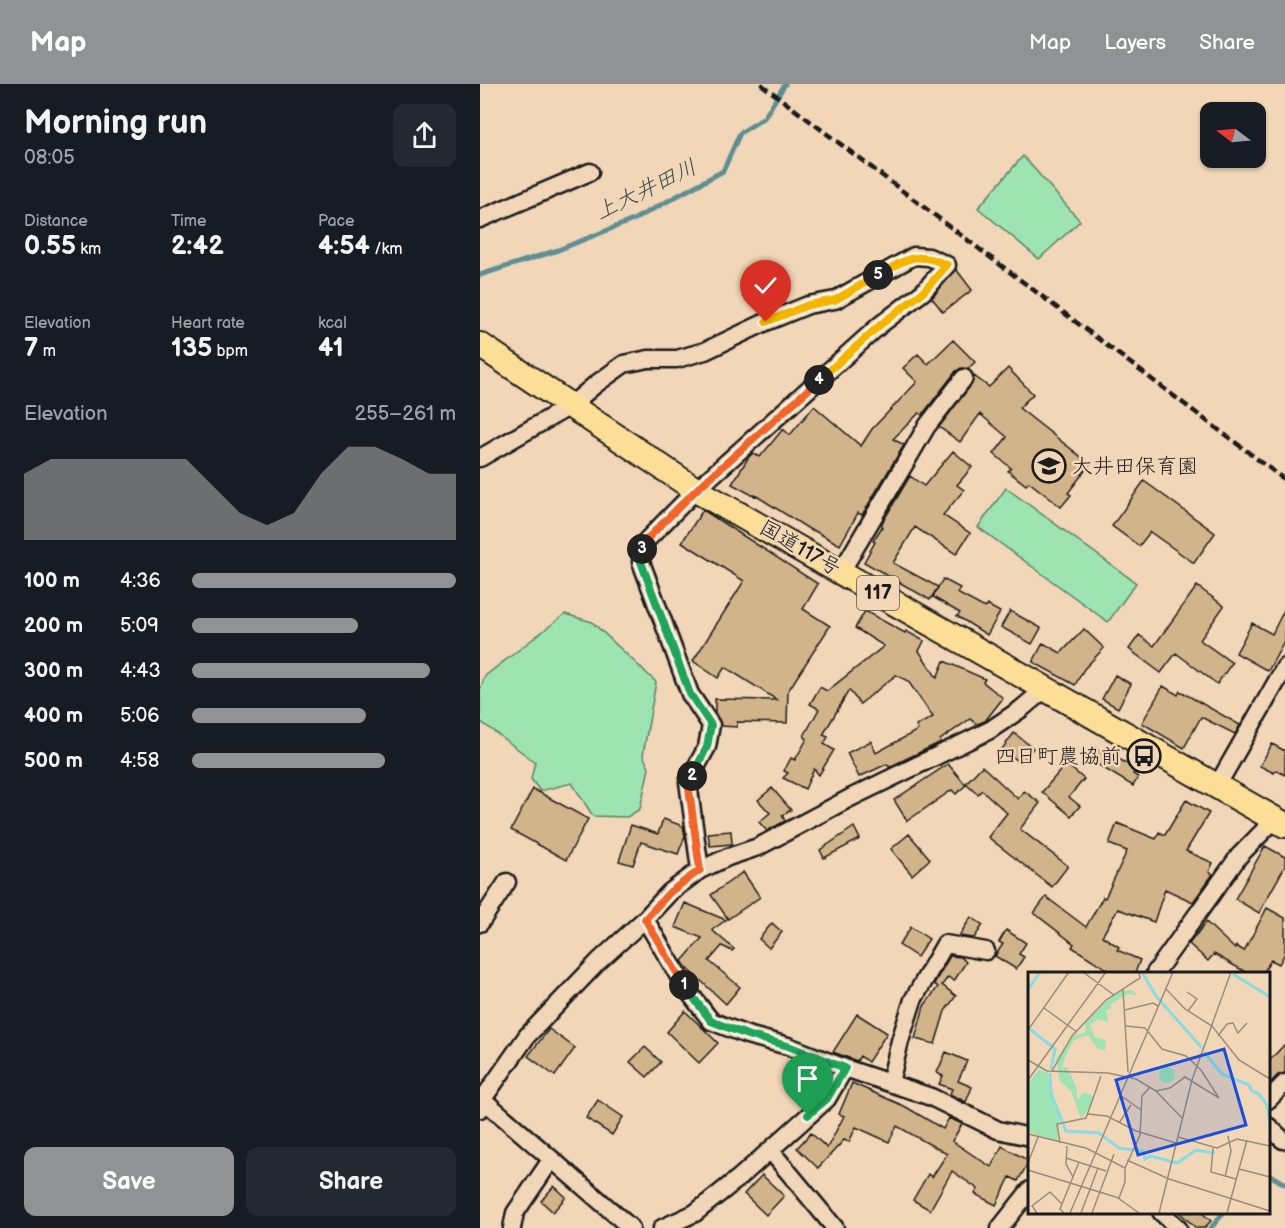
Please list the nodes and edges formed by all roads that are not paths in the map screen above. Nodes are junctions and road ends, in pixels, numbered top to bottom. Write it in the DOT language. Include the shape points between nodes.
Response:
graph roads {
  1 [pos="590,172"];
  2 [pos="480,219"];
  3 [pos="480,345"];
  4 [pos="964,378"];
  5 [pos="570,406"];
  6 [pos="480,458"];
  7 [pos="696,490"];
  8 [pos="841,572"];
  9 [pos="1285,667"];
  10 [pos="1046,688"];
  11 [pos="1216,786"];
  12 [pos="1280,822"];
  13 [pos="700,870"];
  14 [pos="507,882"];
  15 [pos="645,919"];
  16 [pos="480,924"];
  17 [pos="986,951"];
  18 [pos="1156,972"];
  19 [pos="845,1068"];
  20 [pos="890,1083"];
  21 [pos="1285,1083"];
  22 [pos="1270,1099"];
  23 [pos="481,1101"];
  24 [pos="1270,1127"];
  25 [pos="1028,1137"];
  26 [pos="1283,1140"];
  27 [pos="770,1150"];
  28 [pos="551,1160"];
  29 [pos="1028,1193"];
  30 [pos="1162,1213"];
  31 [pos="512,1228"];
  32 [pos="632,1228"];
  33 [pos="662,1228"];
  34 [pos="835,1228"];
  35 [pos="1000,1228"];
  36 [pos="1178,1228"];
  1 -- 2 [label="street"];
  3 -- 5 [label="highway, 国道117号 / 117"];
  4 -- 8 [label="street" via="927,426"];
  5 -- 6 [label="street"];
  5 -- 7 [label="highway, 国道117号 / 117"];
  5 -- 7 [label="street" via="624,364 705,351 808,305 835,300 914,256 947,265 923,292 880,325"];
  7 -- 8 [label="highway, 国道117号 / 117"];
  7 -- 13 [label="street" via="643,543 641,562 690,694 711,725 707,747 688,782"];
  8 -- 10 [label="highway, 国道117号 / 117"];
  9 -- 11 [label="street"];
  10 -- 11 [label="highway, 国道117号 / 117"];
  10 -- 13 [label="street" via="990,730 758,847"];
  11 -- 12 [label="highway, 国道117号 / 117"];
  12 -- 18 [label="street" via="1239,856"];
  13 -- 15 [label="street" via="670,892"];
  14 -- 16 [label="street"];
  15 -- 19 [label="street" via="685,987 711,1021"];
  15 -- 23 [label="street" via="527,1036"];
  17 -- 20 [label="street" via="945,944 913,1000"];
  19 -- 20 [label="street"];
  19 -- 27 [label="street" via="827,1099"];
  20 -- 25 [label="street" via="932,1097 998,1130"];
  21 -- 22 [label="street"];
  23 -- 28 [label="street"];
  24 -- 26 [label="street"];
  27 -- 33 [label="street" via="694,1213"];
  27 -- 34 [label="street"];
  28 -- 31 [label="street" via="515,1213"];
  28 -- 32 [label="street"];
  29 -- 35 [label="street"];
  30 -- 36 [label="street"];
}
